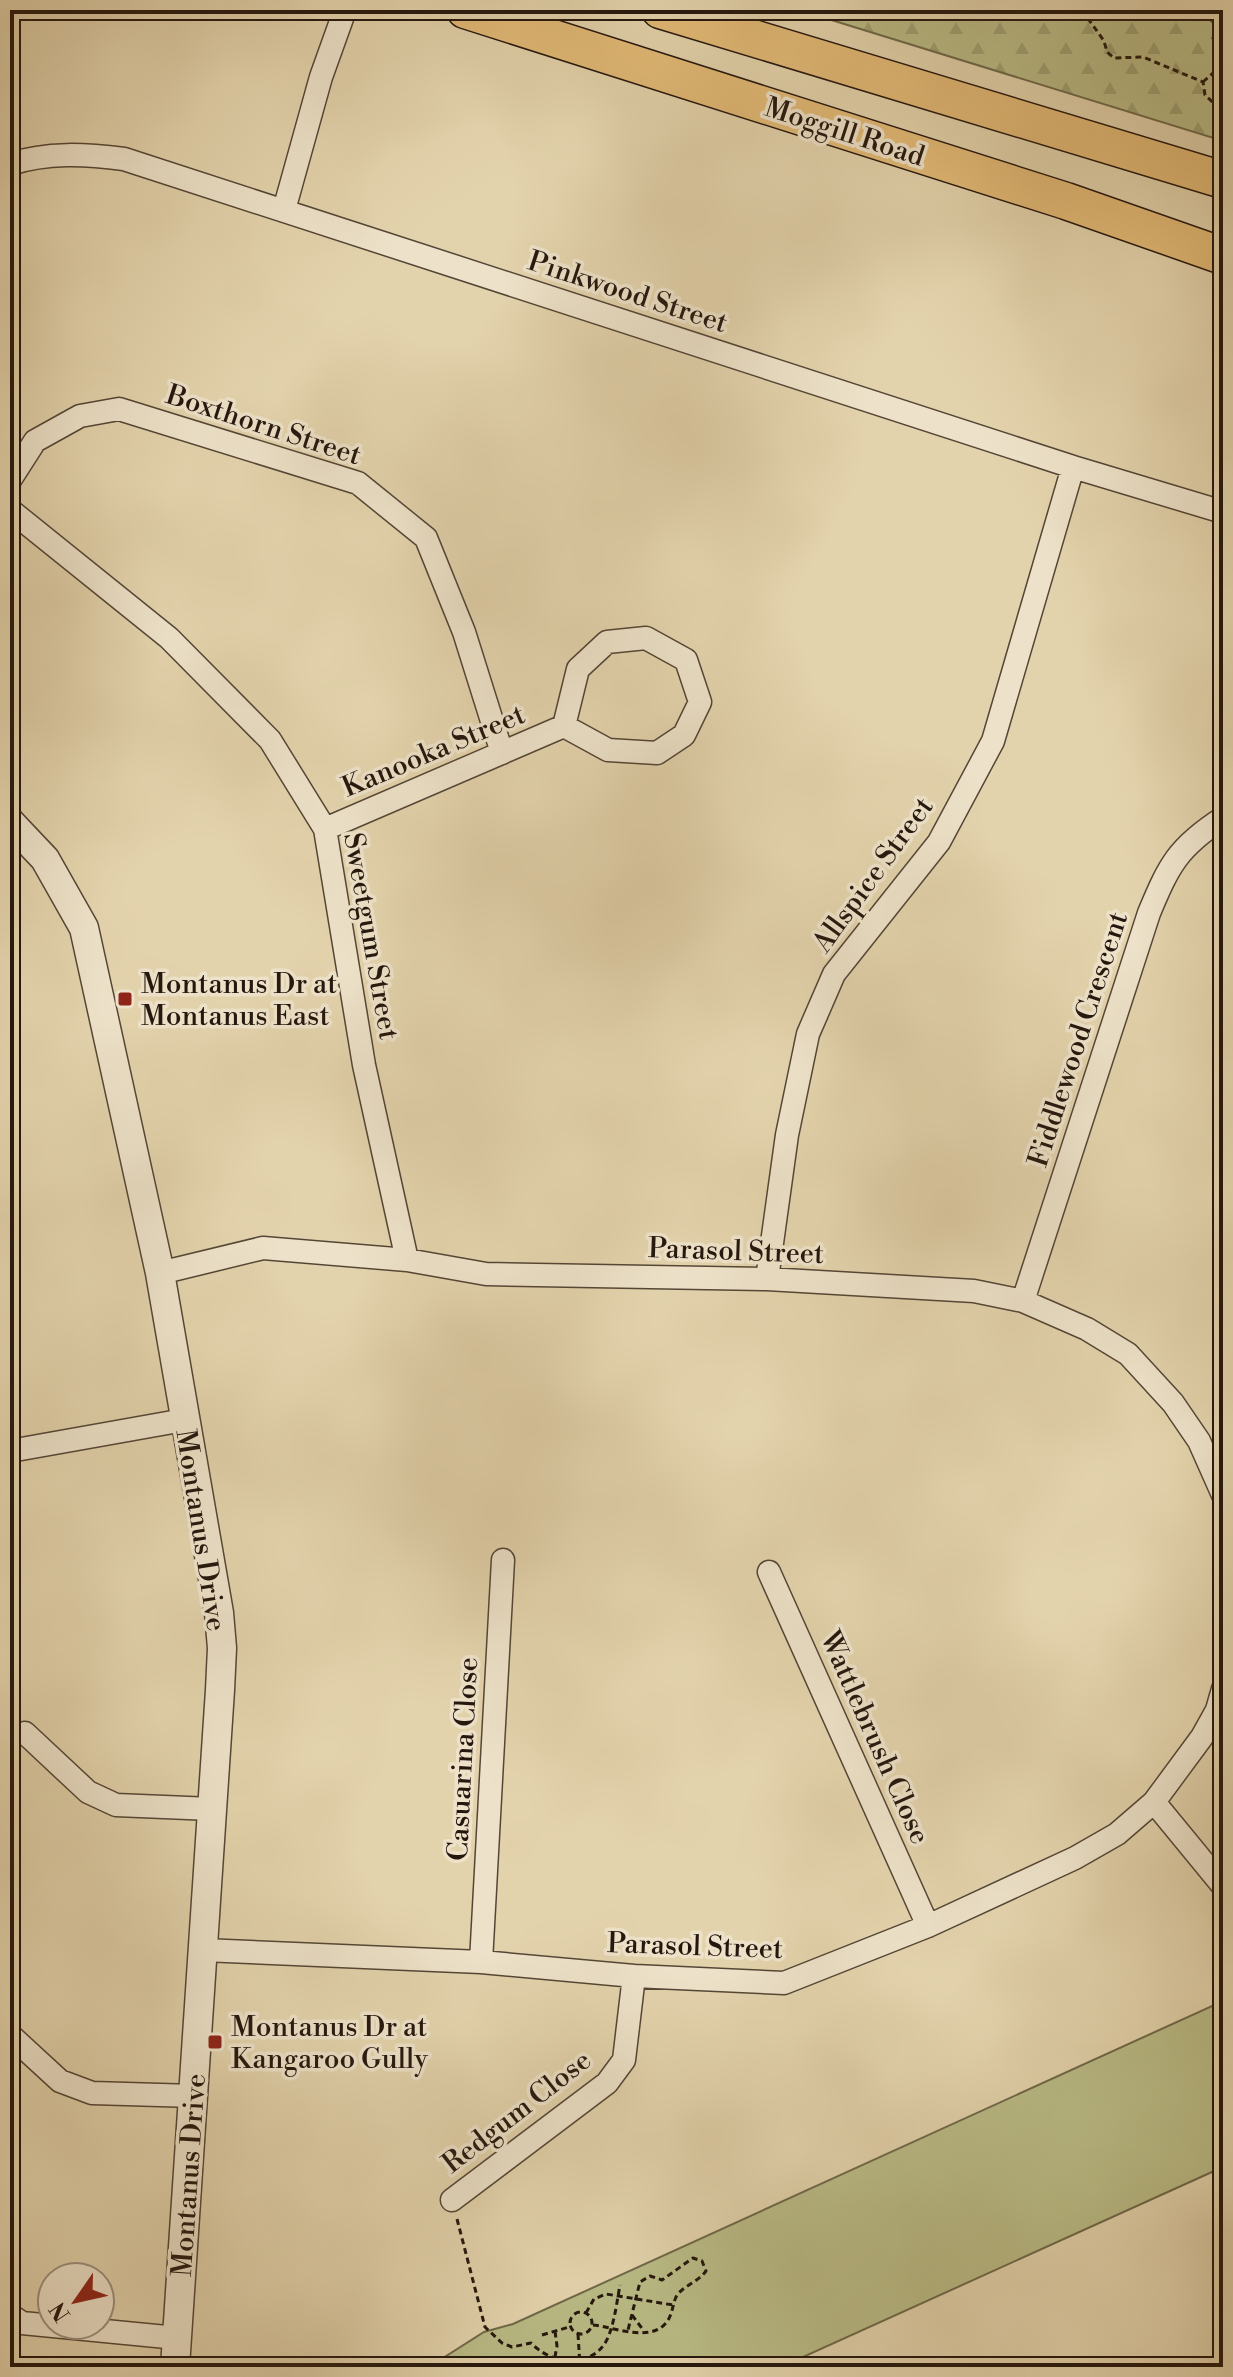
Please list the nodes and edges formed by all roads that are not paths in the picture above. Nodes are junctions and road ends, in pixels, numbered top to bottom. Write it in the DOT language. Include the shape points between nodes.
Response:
graph roads {
  1 [pos="345,10"];
  2 [pos="465,10"];
  3 [pos="668,11"];
  4 [pos="10,164"];
  5 [pos="1223,180"];
  6 [pos="284,210"];
  7 [pos="1223,256"];
  8 [pos="1073,467"];
  9 [pos="10,480"];
  10 [pos="10,510"];
  11 [pos="1223,512"];
  12 [pos="564,726"];
  13 [pos="502,753"];
  14 [pos="1223,818"];
  15 [pos="10,822"];
  16 [pos="325,829"];
  17 [pos="407,1260"];
  18 [pos="160,1273"];
  19 [pos="767,1279"];
  20 [pos="1023,1301"];
  21 [pos="184,1420"];
  22 [pos="10,1451"];
  23 [pos="1222,1487"];
  24 [pos="503,1560"];
  25 [pos="769,1572"];
  26 [pos="1223,1689"];
  27 [pos="25,1733"];
  28 [pos="1154,1802"];
  29 [pos="212,1809"];
  30 [pos="1223,1886"];
  31 [pos="928,1926"];
  32 [pos="203,1950"];
  33 [pos="481,1962"];
  34 [pos="634,1976"];
  35 [pos="10,2035"];
  36 [pos="194,2096"];
  37 [pos="452,2200"];
  38 [pos="10,2315"];
  39 [pos="177,2338"];
  40 [pos="175,2367"];
  1 -- 6 [label="street"];
  2 -- 7 [label="main road, Moggill Road"];
  3 -- 5 [label="main road"];
  4 -- 6 [label="street, Pinkwood Street" via="51,155 124,159"];
  6 -- 8 [label="street, Pinkwood Street"];
  8 -- 11 [label="street, Pinkwood Street"];
  8 -- 19 [label="street, Allspice Street" via="993,741 939,842 834,974 808,1034 787,1135"];
  9 -- 13 [label="street, Boxthorn Street" via="35,441 80,416 119,409 358,483 426,538 464,632"];
  10 -- 16 [label="street, Sweetgum Street" via="169,638 270,740"];
  12 -- 12 [label="street, Kanooka Street" via="578,669 607,642 646,638 686,660 700,702 684,735 657,753 608,750"];
  12 -- 13 [label="street, Kanooka Street"];
  13 -- 16 [label="street, Kanooka Street"];
  14 -- 20 [label="street, Fiddlewood Crescent" via="1195,836 1167,869"];
  15 -- 18 [label="street, Montanus Drive" via="45,859 84,928"];
  16 -- 17 [label="street, Sweetgum Street" via="364,1065"];
  17 -- 18 [label="street, Parasol Street" via="263,1248"];
  17 -- 19 [label="street, Parasol Street" via="486,1274"];
  18 -- 21 [label="street, Montanus Drive"];
  19 -- 20 [label="street, Parasol Street" via="974,1291"];
  20 -- 23 [label="street, Parasol Street" via="1128,1354 1173,1403"];
  21 -- 22 [label="street"];
  21 -- 29 [label="street, Montanus Drive" via="222,1648"];
  24 -- 33 [label="street, Casuarina Close"];
  25 -- 31 [label="street, Wattlebrush Close"];
  26 -- 28 [label="street, Parasol Street" via="1202,1737"];
  27 -- 29 [label="street" via="88,1792 116,1805"];
  28 -- 30 [label="street"];
  28 -- 31 [label="street, Parasol Street" via="1117,1834 1075,1858"];
  29 -- 32 [label="street, Montanus Drive"];
  31 -- 34 [label="street, Parasol Street" via="784,1983"];
  32 -- 33 [label="street, Parasol Street"];
  32 -- 36 [label="street, Montanus Drive"];
  33 -- 34 [label="street, Parasol Street"];
  34 -- 37 [label="street, Redgum Close" via="624,2060 607,2083"];
  35 -- 36 [label="street" via="60,2081 92,2093"];
  36 -- 39 [label="street, Montanus Drive"];
  38 -- 39 [label="street" via="22,2323"];
  39 -- 40 [label="street, Montanus Drive"];
}
